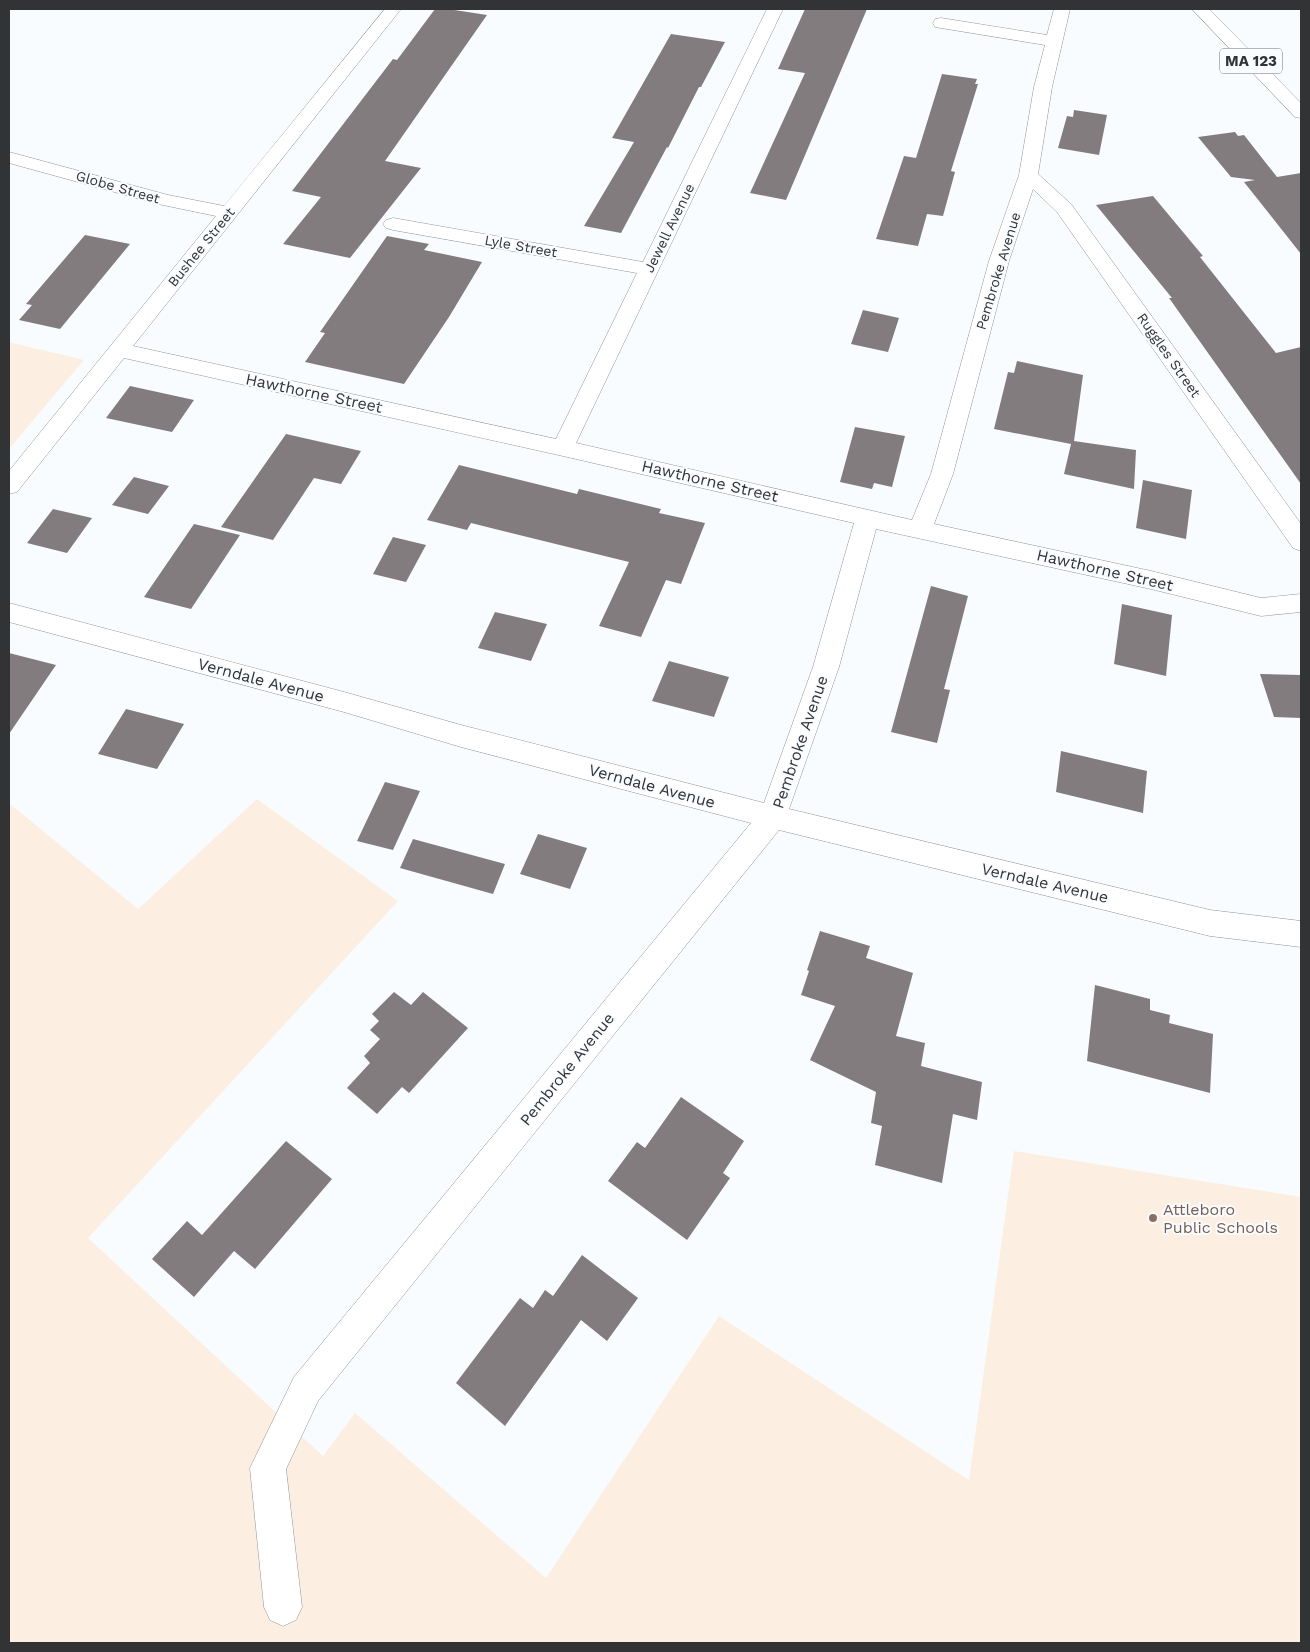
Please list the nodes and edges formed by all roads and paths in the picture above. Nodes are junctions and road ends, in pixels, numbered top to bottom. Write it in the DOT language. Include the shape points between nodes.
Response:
graph roads {
  1 [pos="393,9"];
  2 [pos="775,9"];
  3 [pos="1062,9"];
  4 [pos="1200,9"];
  5 [pos="941,16"];
  6 [pos="1054,41"];
  7 [pos="1301,113"];
  8 [pos="9,157"];
  9 [pos="1028,175"];
  10 [pos="228,214"];
  11 [pos="392,224"];
  12 [pos="650,269"];
  13 [pos="118,350"];
  14 [pos="563,448"];
  15 [pos="9,486"];
  16 [pos="868,517"];
  17 [pos="920,530"];
  18 [pos="1301,542"];
  19 [pos="1301,603"];
  20 [pos="9,612"];
  21 [pos="773,817"];
  22 [pos="1301,934"];
  23 [pos="283,1607"];
  1 -- 10 [label="main road, Bushee Street"];
  2 -- 12 [label="main road, Jewell Avenue"];
  3 -- 6 [label="main road, Pembroke Avenue"];
  4 -- 7 [label="main road, MA 123"];
  5 -- 6 [label="main road" via="981,29"];
  6 -- 9 [label="main road, Pembroke Avenue"];
  8 -- 10 [label="main road, Globe Street"];
  9 -- 17 [label="main road, Pembroke Avenue" via="999,261 942,474"];
  9 -- 18 [label="main road, Ruggles Street" via="1064,208"];
  10 -- 13 [label="main road, Bushee Street"];
  11 -- 12 [label="main road, Lyle Street"];
  12 -- 14 [label="main road, Jewell Avenue"];
  13 -- 14 [label="main road, Hawthorne Street"];
  13 -- 15 [label="main road, Bushee Street"];
  14 -- 16 [label="main road, Hawthorne Street"];
  16 -- 17 [label="main road, Hawthorne Street"];
  16 -- 21 [label="main road, Pembroke Avenue" via="826,667"];
  17 -- 19 [label="main road, Hawthorne Street" via="1151,580 1261,608"];
  20 -- 21 [label="main road, Verndale Avenue" via="461,736"];
  21 -- 22 [label="main road, Verndale Avenue" via="1210,923"];
  21 -- 23 [label="main road, Pembroke Avenue" via="306,1389 268,1468"];
}
